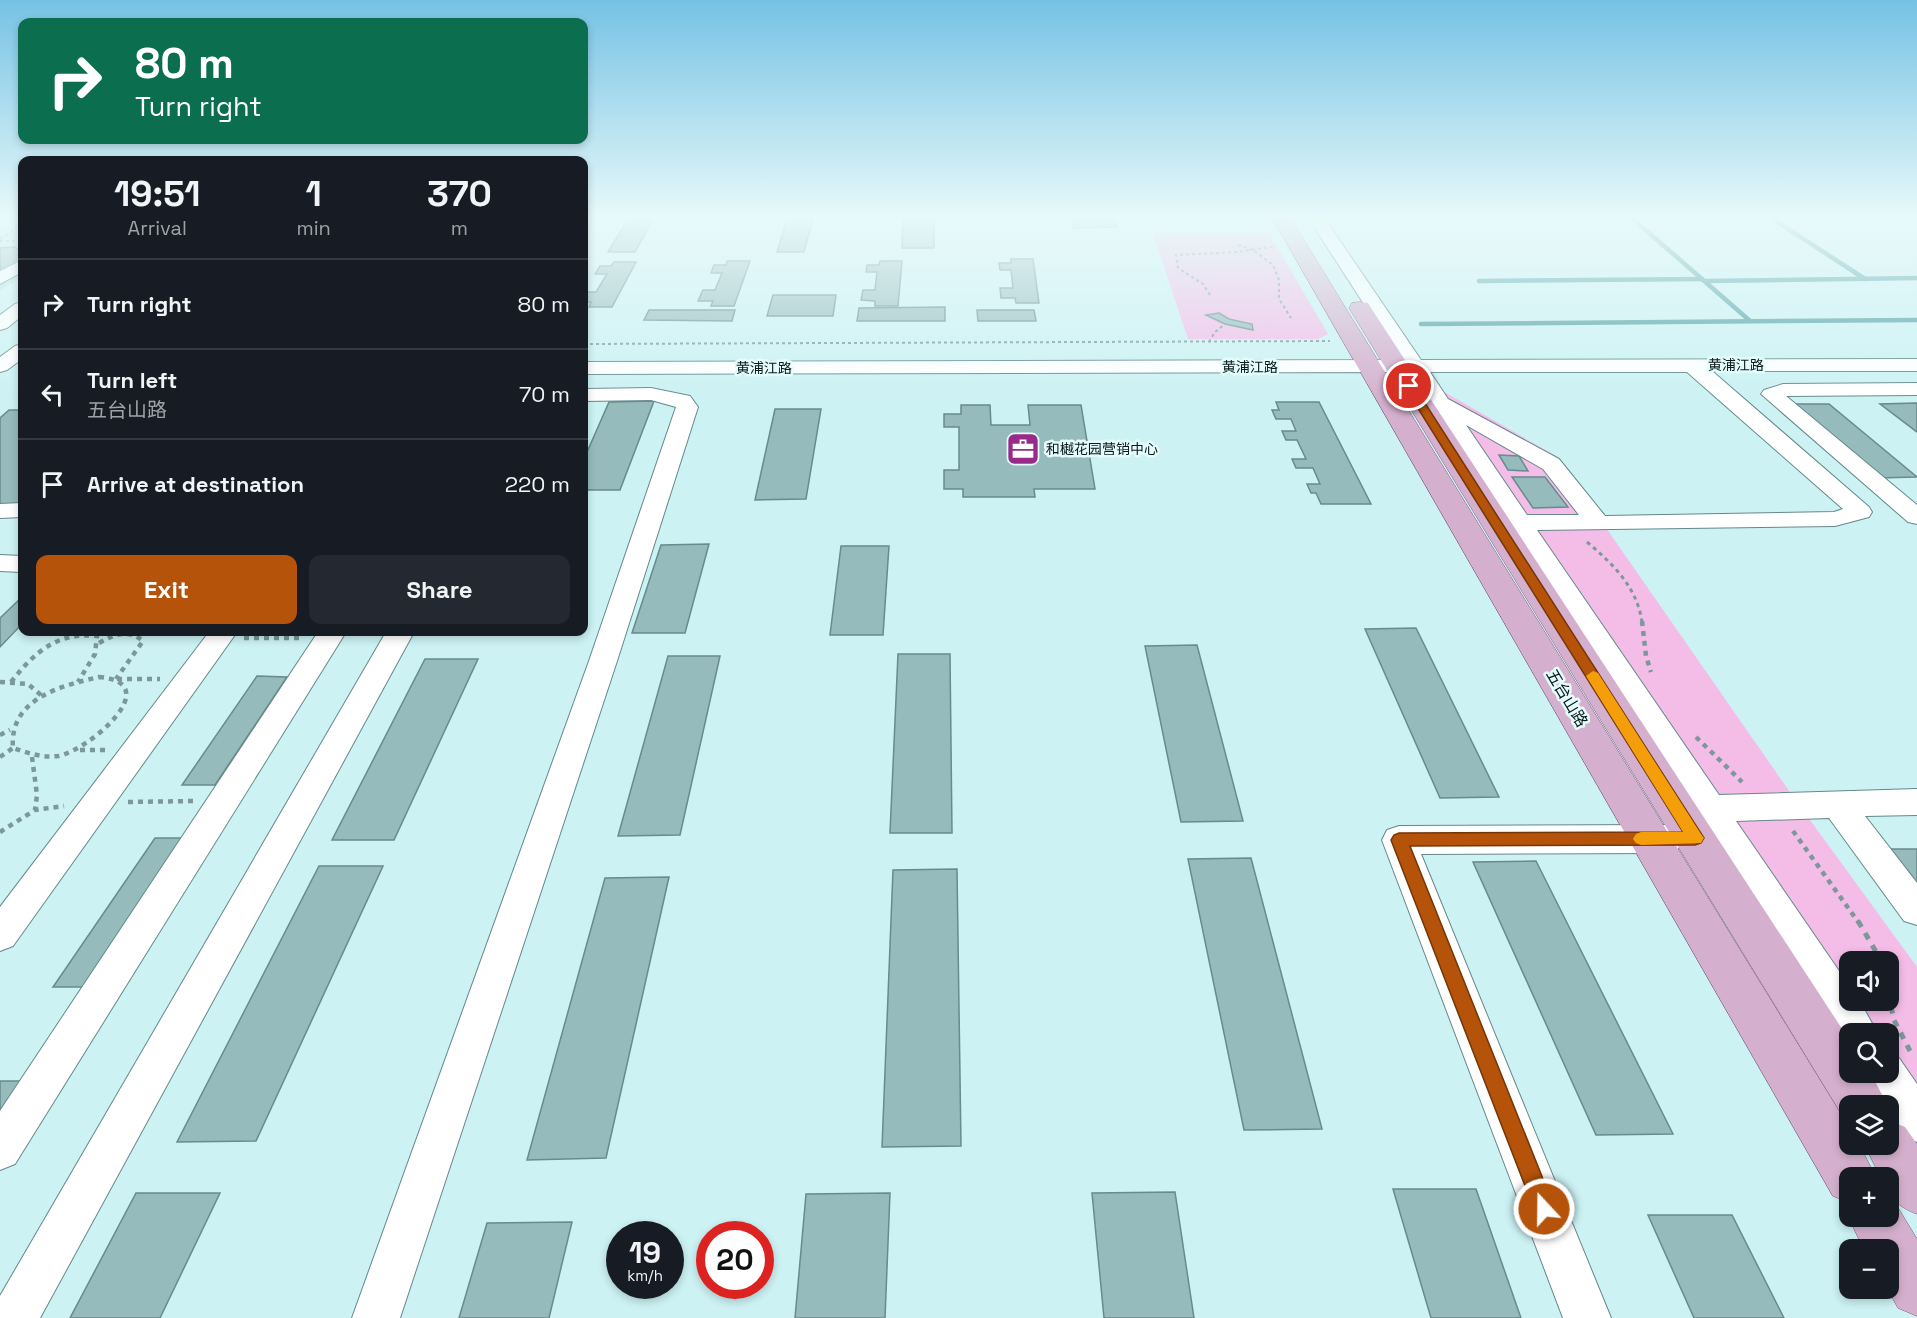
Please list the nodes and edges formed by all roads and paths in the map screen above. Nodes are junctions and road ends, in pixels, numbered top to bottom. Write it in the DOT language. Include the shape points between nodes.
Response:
graph roads {
  1 [pos="1197,281"];
  2 [pos="1279,281"];
  3 [pos="1329,281"];
  4 [pos="1340,281"];
  5 [pos="1349,281"];
  6 [pos="1210,295"];
  7 [pos="18,311"];
  8 [pos="1291,318"];
  9 [pos="0,324"];
  10 [pos="1225,324"];
  11 [pos="1333,335"];
  12 [pos="1209,342"];
  13 [pos="588,344"];
  14 [pos="1917,354"];
  15 [pos="588,355"];
  16 [pos="1390,360"];
  17 [pos="1692,365"];
  18 [pos="1917,365"];
  19 [pos="588,369"];
  20 [pos="1917,390"];
  21 [pos="588,395"];
  22 [pos="1440,403"];
  23 [pos="1917,491"];
  24 [pos="1892,495"];
  25 [pos="18,510"];
  26 [pos="0,511"];
  27 [pos="1917,517"];
  28 [pos="1562,522"];
  29 [pos="1508,523"];
  30 [pos="1598,523"];
  31 [pos="0,563"];
  32 [pos="18,564"];
  33 [pos="74,636"];
  34 [pos="97,636"];
  35 [pos="114,636"];
  36 [pos="137,636"];
  37 [pos="219,636"];
  38 [pos="328,636"];
  39 [pos="398,636"];
  40 [pos="60,638"];
  41 [pos="99,643"];
  42 [pos="1653,677"];
  43 [pos="116,679"];
  44 [pos="188,679"];
  45 [pos="0,682"];
  46 [pos="10,682"];
  47 [pos="78,682"];
  48 [pos="40,695"];
  49 [pos="10,730"];
  50 [pos="1690,732"];
  51 [pos="0,735"];
  52 [pos="13,748"];
  53 [pos="0,757"];
  54 [pos="32,757"];
  55 [pos="224,800"];
  56 [pos="97,802"];
  57 [pos="1917,802"];
  58 [pos="1838,805"];
  59 [pos="1770,807"];
  60 [pos="35,810"];
  61 [pos="1694,819"];
  62 [pos="0,832"];
  63 [pos="1650,839"];
  64 [pos="1917,910"];
  65 [pos="0,935"];
  66 [pos="1876,951"];
  67 [pos="1851,1023"];
  68 [pos="1899,1066"];
  69 [pos="1857,1095"];
  70 [pos="1917,1120"];
  71 [pos="0,1149"];
  72 [pos="1895,1155"];
  73 [pos="1844,1167"];
  74 [pos="1917,1189"];
  75 [pos="1881,1227"];
  76 [pos="1917,1288"];
  77 [pos="14,1318"];
  78 [pos="376,1318"];
  79 [pos="1587,1318"];
  1 -- 6 [label="path"];
  2 -- 8 [label="path" via="1279,299"];
  3 -- 16 [label="main road, 五台山路"];
  4 -- 16 [label="main road, 五台山路"];
  5 -- 16 [label="street"];
  7 -- 9 [label="street"];
  10 -- 12 [label="path"];
  11 -- 12 [label="path" via="1327,342"];
  12 -- 13 [label="path"];
  14 -- 16 [label="street, 黄浦江路"];
  15 -- 16 [label="street, 黄浦江路"];
  16 -- 17 [label="street, 黄浦江路"];
  16 -- 19 [label="street, 黄浦江路"];
  16 -- 22 [label="street"];
  16 -- 29 [label="main road, 五台山路"];
  16 -- 63 [label="main road, 五台山路"];
  17 -- 18 [label="street, 黄浦江路"];
  17 -- 30 [label="street" via="1860,512 1835,519"];
  20 -- 24 [label="street" via="1783,390 1771,394"];
  21 -- 78 [label="street" via="651,394 683,400 687,407"];
  22 -- 29 [label="street"];
  22 -- 30 [label="street" via="1551,464"];
  23 -- 24 [label="street"];
  24 -- 27 [label="street"];
  25 -- 26 [label="street"];
  28 -- 29 [label="street"];
  28 -- 30 [label="street"];
  28 -- 42 [label="path" via="1627,581 1640,609 1644,648"];
  29 -- 61 [label="main road, 五台山路"];
  31 -- 32 [label="street"];
  33 -- 40 [label="path"];
  34 -- 41 [label="path"];
  35 -- 41 [label="path"];
  36 -- 43 [label="path" via="143,641"];
  37 -- 44 [label="street"];
  38 -- 55 [label="street"];
  39 -- 77 [label="street"];
  40 -- 46 [label="path" via="36,652"];
  41 -- 47 [label="path"];
  43 -- 44 [label="path"];
  43 -- 47 [label="path" via="99,677"];
  43 -- 54 [label="path" via="128,693 124,705 101,733 76,750"];
  44 -- 56 [label="street"];
  45 -- 46 [label="path"];
  46 -- 48 [label="path" via="28,684"];
  47 -- 48 [label="path"];
  48 -- 49 [label="path" via="18,714"];
  49 -- 51 [label="path"];
  49 -- 52 [label="path"];
  50 -- 59 [label="path"];
  52 -- 53 [label="path"];
  52 -- 54 [label="path"];
  54 -- 60 [label="path" via="38,795"];
  55 -- 56 [label="path"];
  55 -- 71 [label="street"];
  56 -- 60 [label="path"];
  56 -- 65 [label="street"];
  57 -- 58 [label="street"];
  58 -- 59 [label="street"];
  58 -- 64 [label="street"];
  59 -- 61 [label="street"];
  59 -- 66 [label="path" via="1826,875"];
  60 -- 62 [label="path"];
  61 -- 63 [label="street"];
  61 -- 67 [label="street"];
  61 -- 69 [label="main road, 五台山路"];
  63 -- 73 [label="main road, 五台山路"];
  63 -- 79 [label="street" via="1399,840"];
  68 -- 70 [label="street"];
  72 -- 74 [label="main road"];
  75 -- 76 [label="main road"];
}
